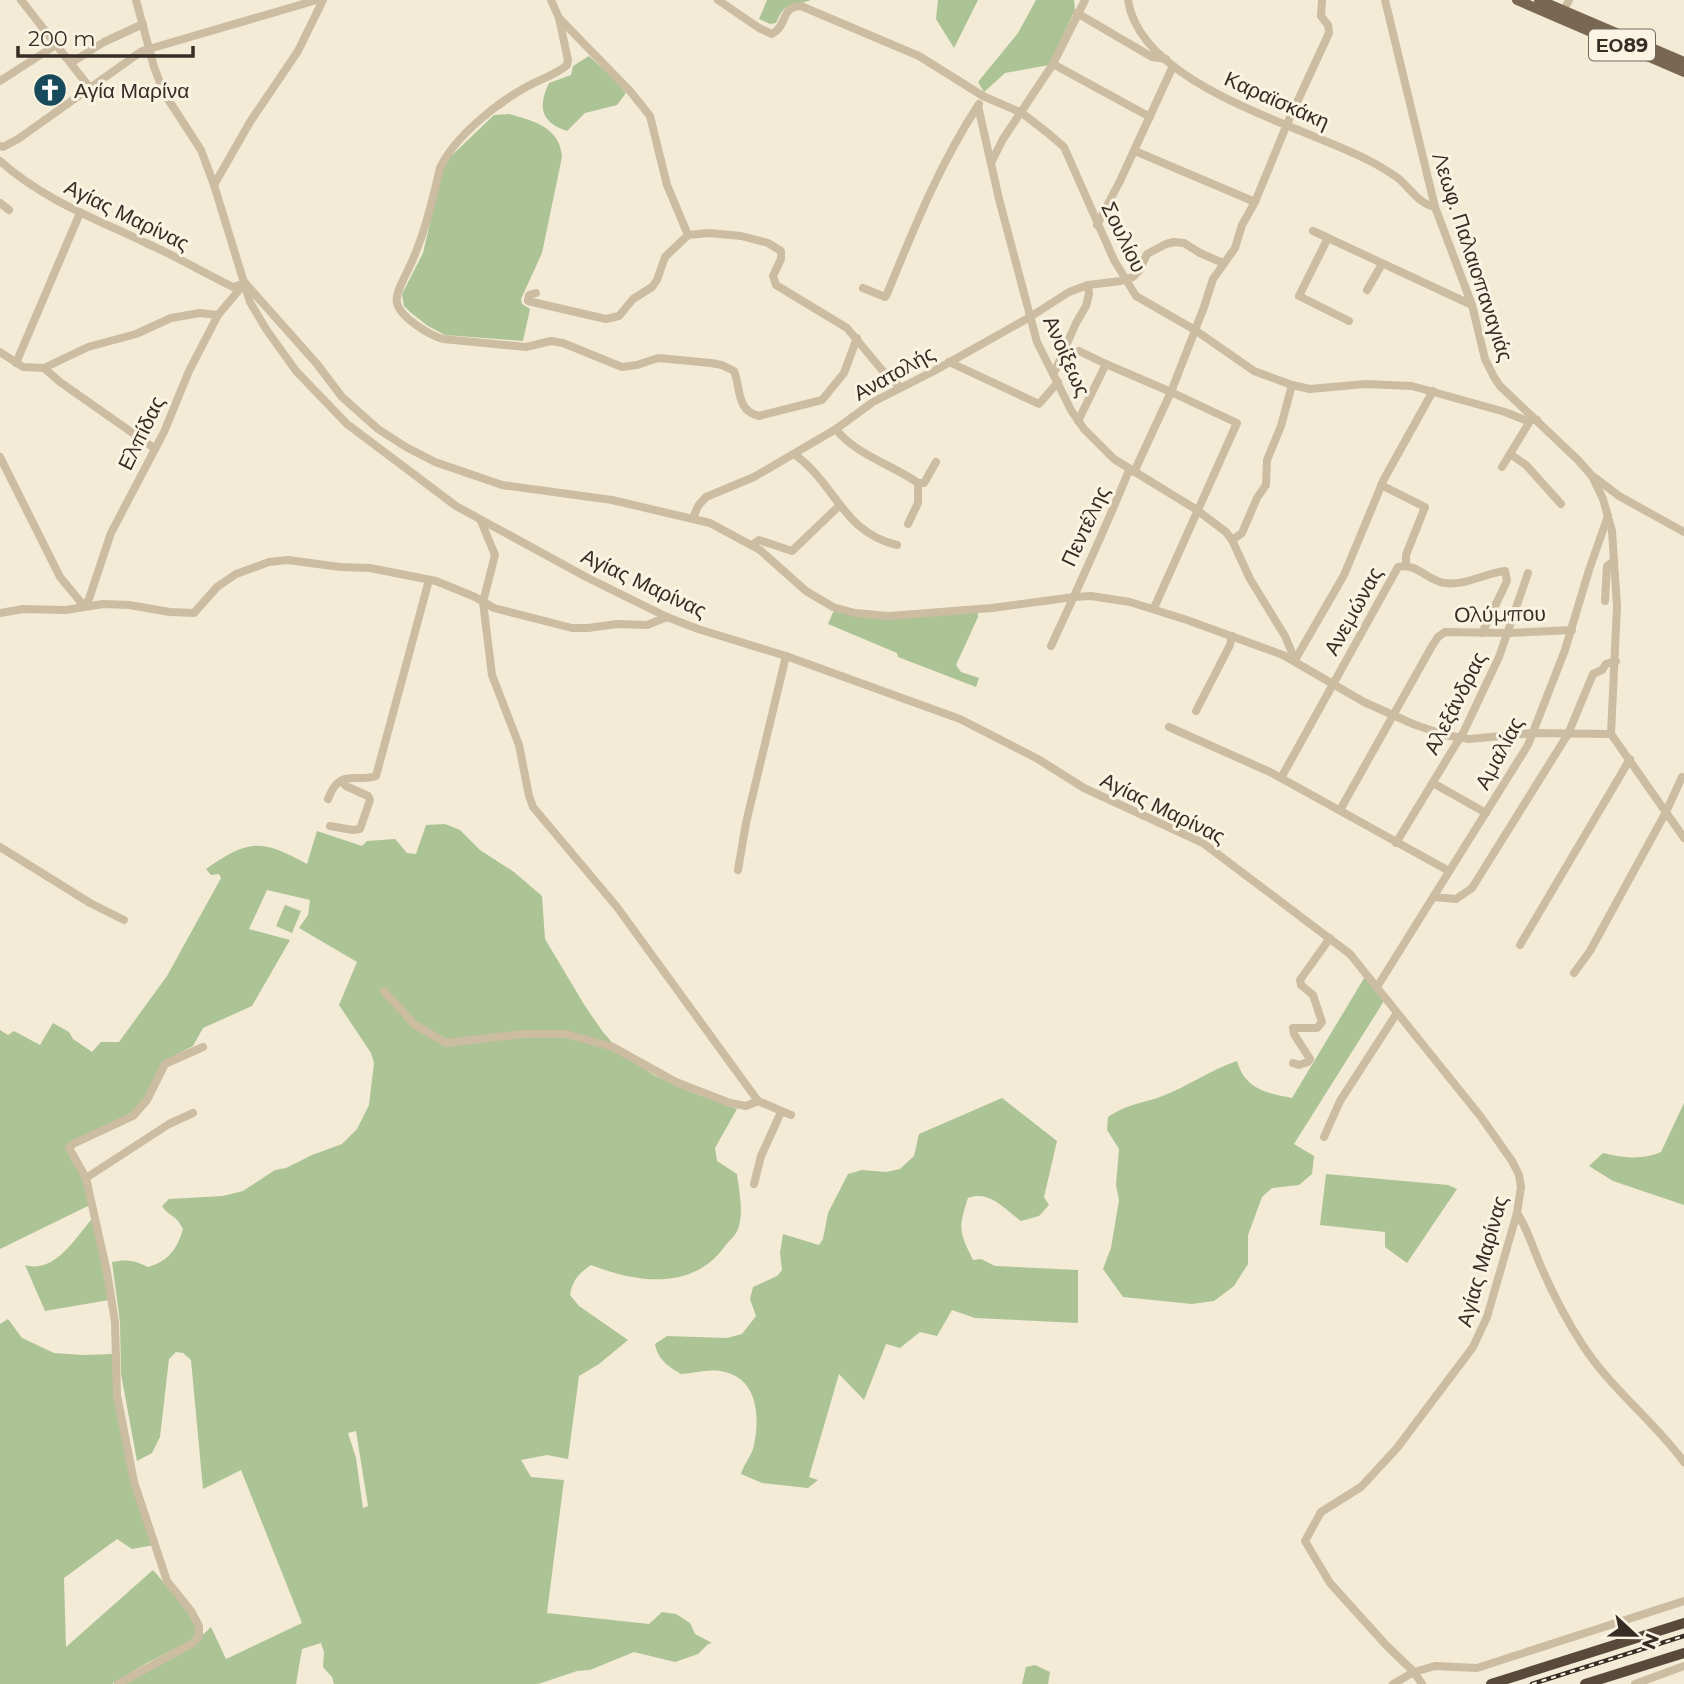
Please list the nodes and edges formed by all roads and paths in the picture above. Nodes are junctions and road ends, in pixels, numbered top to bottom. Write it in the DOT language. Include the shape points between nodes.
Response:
graph roads {
  1 [pos="21,0"];
  2 [pos="136,0"];
  3 [pos="280,0"];
  4 [pos="317,0"];
  5 [pos="323,0"];
  6 [pos="551,0"];
  7 [pos="718,0"];
  8 [pos="1085,0"];
  9 [pos="1128,0"];
  10 [pos="1322,0"];
  11 [pos="1385,0"];
  12 [pos="1517,0"];
  13 [pos="1539,0"];
  14 [pos="1569,0"];
  15 [pos="285,10"];
  16 [pos="1077,13"];
  17 [pos="1562,15"];
  18 [pos="559,18"];
  19 [pos="143,24"];
  20 [pos="56,45"];
  21 [pos="149,48"];
  22 [pos="1166,59"];
  23 [pos="1684,62"];
  24 [pos="71,63"];
  25 [pos="1053,64"];
  26 [pos="1173,66"];
  27 [pos="1684,72"];
  28 [pos="0,81"];
  29 [pos="90,88"];
  30 [pos="983,96"];
  31 [pos="978,106"];
  32 [pos="1022,113"];
  33 [pos="1150,117"];
  34 [pos="1287,124"];
  35 [pos="0,146"];
  36 [pos="1135,151"];
  37 [pos="0,161"];
  38 [pos="991,163"];
  39 [pos="215,185"];
  40 [pos="0,202"];
  41 [pos="1255,202"];
  42 [pos="1435,207"];
  43 [pos="9,210"];
  44 [pos="80,213"];
  45 [pos="1097,225"];
  46 [pos="1312,231"];
  47 [pos="688,235"];
  48 [pos="1328,238"];
  49 [pos="1223,264"];
  50 [pos="1382,264"];
  51 [pos="1125,280"];
  52 [pos="245,283"];
  53 [pos="1088,285"];
  54 [pos="863,288"];
  55 [pos="1367,290"];
  56 [pos="536,293"];
  57 [pos="1472,305"];
  58 [pos="218,315"];
  59 [pos="1030,317"];
  60 [pos="1349,321"];
  61 [pos="1195,330"];
  62 [pos="857,338"];
  63 [pos="1079,351"];
  64 [pos="0,352"];
  65 [pos="949,362"];
  66 [pos="16,363"];
  67 [pos="1106,364"];
  68 [pos="44,368"];
  69 [pos="1054,373"];
  70 [pos="1058,382"];
  71 [pos="1293,385"];
  72 [pos="899,386"];
  73 [pos="1433,391"];
  74 [pos="1171,392"];
  75 [pos="1533,420"];
  76 [pos="1078,421"];
  77 [pos="836,429"];
  78 [pos="154,448"];
  79 [pos="794,454"];
  80 [pos="1510,454"];
  81 [pos="0,457"];
  82 [pos="936,462"];
  83 [pos="1502,467"];
  84 [pos="1132,471"];
  85 [pos="1592,476"];
  86 [pos="918,483"];
  87 [pos="1381,485"];
  88 [pos="1562,504"];
  89 [pos="840,505"];
  90 [pos="1197,510"];
  91 [pos="1608,516"];
  92 [pos="693,518"];
  93 [pos="481,521"];
  94 [pos="908,524"];
  95 [pos="1684,532"];
  96 [pos="1232,540"];
  97 [pos="752,545"];
  98 [pos="897,545"];
  99 [pos="1614,561"];
  100 [pos="1406,565"];
  101 [pos="1528,573"];
  102 [pos="429,580"];
  103 [pos="1074,597"];
  104 [pos="1605,601"];
  105 [pos="483,602"];
  106 [pos="84,606"];
  107 [pos="1154,608"];
  108 [pos="0,613"];
  109 [pos="667,617"];
  110 [pos="1572,630"];
  111 [pos="1482,633"];
  112 [pos="1508,634"];
  113 [pos="1232,636"];
  114 [pos="1051,646"];
  115 [pos="786,656"];
  116 [pos="1295,660"];
  117 [pos="1616,661"];
  118 [pos="1333,684"];
  119 [pos="1196,711"];
  120 [pos="1394,716"];
  121 [pos="1168,727"];
  122 [pos="1533,733"];
  123 [pos="1568,734"];
  124 [pos="1611,734"];
  125 [pos="1460,738"];
  126 [pos="1630,759"];
  127 [pos="1682,777"];
  128 [pos="1281,778"];
  129 [pos="341,781"];
  130 [pos="1433,783"];
  131 [pos="328,799"];
  132 [pos="1340,810"];
  133 [pos="1666,812"];
  134 [pos="1486,813"];
  135 [pos="330,826"];
  136 [pos="1684,838"];
  137 [pos="1396,843"];
  138 [pos="0,847"];
  139 [pos="738,870"];
  140 [pos="1450,872"];
  141 [pos="1434,897"];
  142 [pos="124,920"];
  143 [pos="1330,938"];
  144 [pos="1520,945"];
  145 [pos="1574,973"];
  146 [pos="1377,987"];
  147 [pos="384,991"];
  148 [pos="1397,1013"];
  149 [pos="203,1047"];
  150 [pos="1293,1063"];
  151 [pos="758,1101"];
  152 [pos="780,1112"];
  153 [pos="193,1113"];
  154 [pos="791,1115"];
  155 [pos="1324,1137"];
  156 [pos="86,1178"];
  157 [pos="754,1184"];
  158 [pos="1517,1213"];
  159 [pos="1684,1462"];
  160 [pos="1684,1601"];
  161 [pos="1684,1623"];
  162 [pos="1684,1653"];
  163 [pos="1684,1666"];
  164 [pos="1414,1672"];
  165 [pos="118,1684"];
  166 [pos="1393,1684"];
  167 [pos="1422,1684"];
  168 [pos="1491,1684"];
  169 [pos="1585,1684"];
  170 [pos="1636,1684"];
  1 -- 20 [label="street"];
  2 -- 19 [label="street, Αγίας Μαρίνας"];
  3 -- 15 [label="street"];
  4 -- 15 [label="street"];
  5 -- 39 [label="street" via="299,51 250,122"];
  6 -- 18 [label="street"];
  7 -- 30 [label="street, Σουλίου" via="775,34 788,9 801,6 919,56"];
  8 -- 16 [label="street"];
  9 -- 22 [label="street, Καραϊσκάκη" via="1138,27"];
  10 -- 34 [label="street, Πεντέλης" via="1321,16 1329,33"];
  11 -- 42 [label="street, Λεωφ. Παλαιοπαναγιάς"];
  12 -- 17 [label="main road, ΕΟ89"];
  13 -- 17 [label="main road, ΕΟ89"];
  14 -- 17 [label="street"];
  15 -- 21 [label="street"];
  16 -- 22 [label="street" via="1152,57"];
  16 -- 25 [label="street"];
  17 -- 23 [label="main road, ΕΟ89"];
  17 -- 27 [label="main road, ΕΟ89"];
  18 -- 47 [label="street" via="650,116 663,170"];
  18 -- 62 [label="street" via="567,65 501,104 445,157 417,250 396,299 400,310 443,339 526,347 551,341 622,367 658,358 722,365 733,371 741,402 759,416 822,400 844,373"];
  19 -- 21 [label="street, Αγίας Μαρίνας"];
  19 -- 24 [label="street"];
  20 -- 24 [label="street"];
  20 -- 28 [label="street"];
  21 -- 29 [label="street"];
  21 -- 39 [label="street, Αγίας Μαρίνας" via="164,93 201,150"];
  22 -- 26 [label="street, Καραϊσκάκη"];
  24 -- 29 [label="street"];
  25 -- 32 [label="street"];
  25 -- 33 [label="street"];
  26 -- 33 [label="street"];
  26 -- 34 [label="street, Καραϊσκάκη" via="1258,115"];
  29 -- 35 [label="street" via="18,139"];
  30 -- 31 [label="street"];
  30 -- 32 [label="street, Σουλίου"];
  31 -- 38 [label="street, Ανοίξεως"];
  31 -- 54 [label="street" via="933,182 887,294"];
  32 -- 38 [label="street"];
  32 -- 45 [label="street, Σουλίου" via="1064,147"];
  33 -- 36 [label="street"];
  34 -- 41 [label="street, Πεντέλης"];
  34 -- 42 [label="street, Καραϊσκάκη" via="1380,166"];
  36 -- 41 [label="street"];
  36 -- 45 [label="street"];
  37 -- 44 [label="street, Αγίας Μαρίνας"];
  38 -- 59 [label="street, Ανοίξεως"];
  39 -- 52 [label="street, Αγίας Μαρίνας"];
  40 -- 43 [label="street"];
  41 -- 49 [label="street, Πεντέλης"];
  42 -- 57 [label="street, Λεωφ. Παλαιοπαναγιάς"];
  44 -- 52 [label="street, Αγίας Μαρίνας" via="233,287"];
  44 -- 66 [label="street"];
  45 -- 51 [label="street, Σουλίου"];
  46 -- 48 [label="street"];
  47 -- 56 [label="street" via="665,257 654,284 615,318 528,301 529,295"];
  47 -- 62 [label="street" via="741,236 778,248 782,254 773,276 776,285 842,324"];
  48 -- 50 [label="street"];
  48 -- 60 [label="street" via="1299,296"];
  49 -- 51 [label="street" via="1189,245 1171,242 1147,254 1138,274"];
  49 -- 61 [label="street, Πεντέλης"];
  50 -- 55 [label="street"];
  50 -- 57 [label="street"];
  51 -- 53 [label="street, Ανατολής"];
  51 -- 61 [label="street, Σουλίου" via="1141,300"];
  52 -- 58 [label="street, Ελπίδας"];
  52 -- 92 [label="street" via="349,404 378,429 422,456 502,485 612,500"];
  52 -- 93 [label="street, Αγίας Μαρίνας" via="266,329 320,398 347,425"];
  53 -- 59 [label="street, Ανατολής"];
  53 -- 69 [label="street" via="1086,306"];
  57 -- 75 [label="street, Λεωφ. Παλαιοπαναγιάς" via="1493,377"];
  58 -- 68 [label="street" via="171,318 136,334 88,346"];
  58 -- 78 [label="street, Ελπίδας"];
  59 -- 65 [label="street, Ανατολής"];
  59 -- 69 [label="street, Ανοίξεως"];
  61 -- 71 [label="street, Σουλίου" via="1254,371"];
  61 -- 74 [label="street, Πεντέλης"];
  62 -- 72 [label="street"];
  63 -- 67 [label="street"];
  64 -- 66 [label="street"];
  65 -- 70 [label="street" via="1039,404"];
  65 -- 72 [label="street, Ανατολής"];
  66 -- 68 [label="street"];
  67 -- 74 [label="street"];
  67 -- 76 [label="street"];
  68 -- 78 [label="street"];
  69 -- 70 [label="street, Ανοίξεως"];
  70 -- 76 [label="street, Ανοίξεως"];
  71 -- 73 [label="street, Σουλίου" via="1310,389 1386,384"];
  71 -- 96 [label="street" via="1268,455 1266,485 1242,533"];
  72 -- 77 [label="street, Ανατολής"];
  73 -- 75 [label="street, Σουλίου"];
  73 -- 87 [label="street"];
  74 -- 84 [label="street, Πεντέλης"];
  74 -- 90 [label="street" via="1237,423"];
  75 -- 80 [label="street"];
  75 -- 85 [label="street, Λεωφ. Παλαιοπαναγιάς"];
  76 -- 84 [label="street, Ανοίξεως" via="1106,452"];
  77 -- 79 [label="street, Ανατολής"];
  77 -- 86 [label="street"];
  78 -- 106 [label="street, Ελπίδας" via="111,533"];
  79 -- 89 [label="street" via="820,477"];
  79 -- 92 [label="street, Ανατολής" via="706,497"];
  80 -- 83 [label="street"];
  80 -- 88 [label="street"];
  81 -- 106 [label="street" via="60,577"];
  82 -- 86 [label="street" via="924,482"];
  84 -- 90 [label="street, Ανοίξεως"];
  84 -- 103 [label="street, Πεντέλης"];
  85 -- 91 [label="street, Λεωφ. Παλαιοπαναγιάς"];
  85 -- 95 [label="street"];
  86 -- 94 [label="street" via="918,503"];
  87 -- 100 [label="street" via="1425,508"];
  87 -- 116 [label="street" via="1344,575"];
  89 -- 97 [label="street" via="792,551 759,540"];
  89 -- 98 [label="street" via="864,532"];
  90 -- 96 [label="street, Ανοίξεως"];
  90 -- 107 [label="street"];
  91 -- 99 [label="street, Λεωφ. Παλαιοπαναγιάς"];
  91 -- 110 [label="street, Αμαλίας"];
  92 -- 97 [label="street"];
  93 -- 105 [label="street" via="495,555"];
  93 -- 109 [label="street, Αγίας Μαρίνας"];
  96 -- 116 [label="street, Ανοίξεως"];
  97 -- 103 [label="street" via="819,600 855,613 889,616"];
  99 -- 104 [label="street" via="1607,566"];
  99 -- 117 [label="street, Λεωφ. Παλαιοπαναγιάς"];
  100 -- 111 [label="street, Ανεμώνας" via="1444,583 1505,571 1507,581"];
  100 -- 118 [label="street, Ανεμώνας" via="1398,567"];
  101 -- 112 [label="street, Αλεξάνδρας"];
  102 -- 105 [label="street"];
  102 -- 106 [label="street" via="370,568 288,560 236,574 194,613 129,605"];
  102 -- 129 [label="street" via="376,776"];
  103 -- 107 [label="street"];
  103 -- 114 [label="street, Πεντέλης"];
  105 -- 109 [label="street" via="572,628 647,625"];
  105 -- 151 [label="street" via="492,675 519,744 533,807 617,907"];
  106 -- 108 [label="street"];
  107 -- 113 [label="street"];
  109 -- 115 [label="street, Αγίας Μαρίνας"];
  110 -- 112 [label="street, Ολύμπου"];
  110 -- 122 [label="street, Αμαλίας"];
  111 -- 112 [label="street, Ολύμπου"];
  111 -- 120 [label="street, Ολύμπου" via="1445,632 1438,637"];
  112 -- 125 [label="street, Αλεξάνδρας"];
  113 -- 116 [label="street"];
  113 -- 119 [label="street"];
  115 -- 139 [label="street"];
  115 -- 143 [label="street, Αγίας Μαρίνας" via="960,719 1084,788 1188,835"];
  116 -- 118 [label="street"];
  117 -- 123 [label="street" via="1593,674"];
  117 -- 124 [label="street, Λεωφ. Παλαιοπαναγιάς"];
  118 -- 120 [label="street"];
  118 -- 128 [label="street, Ανεμώνας"];
  120 -- 125 [label="street"];
  120 -- 132 [label="street"];
  121 -- 128 [label="street"];
  122 -- 123 [label="street"];
  122 -- 125 [label="street"];
  122 -- 134 [label="street, Αμαλίας"];
  123 -- 124 [label="street"];
  123 -- 141 [label="street" via="1472,888 1456,898"];
  124 -- 126 [label="street"];
  125 -- 130 [label="street, Αλεξάνδρας"];
  126 -- 133 [label="street"];
  126 -- 144 [label="street"];
  127 -- 133 [label="street"];
  128 -- 132 [label="street"];
  129 -- 131 [label="street"];
  129 -- 135 [label="street" via="370,800 360,829"];
  130 -- 134 [label="street"];
  130 -- 137 [label="street, Αλεξάνδρας"];
  132 -- 137 [label="street"];
  133 -- 136 [label="street"];
  133 -- 145 [label="street"];
  134 -- 140 [label="street, Αμαλίας"];
  137 -- 140 [label="street"];
  138 -- 142 [label="street"];
  140 -- 141 [label="street, Αμαλίας"];
  141 -- 146 [label="street, Αμαλίας"];
  143 -- 146 [label="street, Αγίας Μαρίνας"];
  143 -- 150 [label="street" via="1300,981 1313,995 1322,1023 1317,1028 1293,1028 1310,1059"];
  146 -- 148 [label="street, Αγίας Μαρίνας"];
  147 -- 151 [label="street" via="414,1024 446,1043 566,1034 613,1047 676,1083 730,1103 746,1106"];
  148 -- 155 [label="street" via="1340,1101"];
  148 -- 158 [label="street, Αγίας Μαρίνας" via="1512,1161 1521,1187"];
  149 -- 156 [label="street" via="165,1064 147,1100 133,1116 69,1148"];
  151 -- 152 [label="street"];
  152 -- 154 [label="street"];
  152 -- 157 [label="street"];
  153 -- 156 [label="street"];
  156 -- 165 [label="street" via="112,1299 115,1378 134,1482 167,1581 191,1611 199,1630 193,1643"];
  158 -- 159 [label="street" via="1582,1344"];
  158 -- 164 [label="street, Αγίας Μαρίνας" via="1487,1317 1473,1347 1397,1448 1361,1487 1321,1512 1305,1541 1330,1583"];
  160 -- 164 [label="street" via="1477,1668 1435,1666"];
  161 -- 168 [label="highway"];
  162 -- 169 [label="highway"];
  163 -- 170 [label="street"];
  164 -- 166 [label="street"];
  164 -- 167 [label="street"];
}
